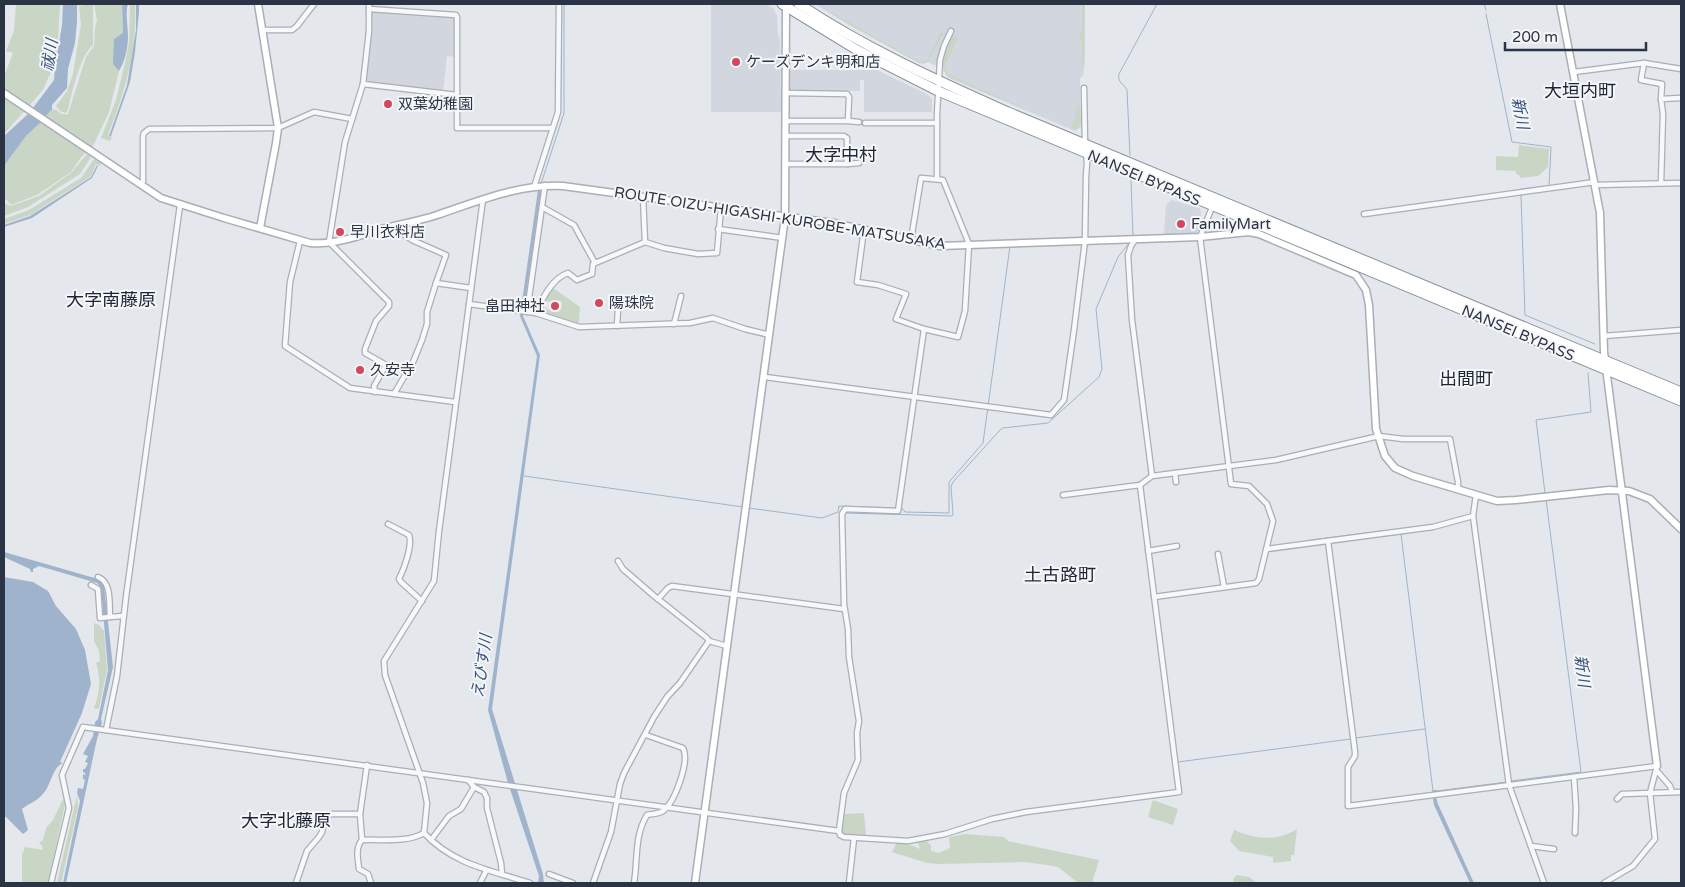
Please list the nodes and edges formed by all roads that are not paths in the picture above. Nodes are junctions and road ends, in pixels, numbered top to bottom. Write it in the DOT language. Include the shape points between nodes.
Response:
graph roads {
  1 [pos="559,4"];
  2 [pos="799,4"];
  3 [pos="1560,4"];
  4 [pos="311,5"];
  5 [pos="785,5"];
  6 [pos="260,6"];
  7 [pos="369,7"];
  8 [pos="262,30"];
  9 [pos="950,31"];
  10 [pos="1644,63"];
  11 [pos="1681,69"];
  12 [pos="1574,72"];
  13 [pos="939,81"];
  14 [pos="363,84"];
  15 [pos="1084,88"];
  16 [pos="938,91"];
  17 [pos="4,93"];
  18 [pos="785,93"];
  19 [pos="457,95"];
  20 [pos="1681,98"];
  21 [pos="1661,99"];
  22 [pos="352,119"];
  23 [pos="785,121"];
  24 [pos="848,121"];
  25 [pos="859,122"];
  26 [pos="865,123"];
  27 [pos="937,123"];
  28 [pos="278,128"];
  29 [pos="552,128"];
  30 [pos="785,136"];
  31 [pos="1085,144"];
  32 [pos="1086,154"];
  33 [pos="859,163"];
  34 [pos="785,164"];
  35 [pos="847,164"];
  36 [pos="937,178"];
  37 [pos="1661,183"];
  38 [pos="1681,183"];
  39 [pos="1595,184"];
  40 [pos="141,186"];
  41 [pos="545,186"];
  42 [pos="534,187"];
  43 [pos="643,197"];
  44 [pos="483,199"];
  45 [pos="1214,202"];
  46 [pos="180,205"];
  47 [pos="542,207"];
  48 [pos="721,208"];
  49 [pos="1364,214"];
  50 [pos="785,217"];
  51 [pos="392,226"];
  52 [pos="260,228"];
  53 [pos="718,229"];
  54 [pos="864,230"];
  55 [pos="1200,237"];
  56 [pos="783,238"];
  57 [pos="911,240"];
  58 [pos="1133,240"];
  59 [pos="300,241"];
  60 [pos="1085,241"];
  61 [pos="329,242"];
  62 [pos="645,242"];
  63 [pos="969,244"];
  64 [pos="595,263"];
  65 [pos="436,283"];
  66 [pos="471,288"];
  67 [pos="681,296"];
  68 [pos="469,304"];
  69 [pos="618,309"];
  70 [pos="524,312"];
  71 [pos="536,313"];
  72 [pos="674,324"];
  73 [pos="617,326"];
  74 [pos="924,329"];
  75 [pos="1681,330"];
  76 [pos="770,335"];
  77 [pos="1604,336"];
  78 [pos="1606,366"];
  79 [pos="765,376"];
  80 [pos="375,392"];
  81 [pos="1681,392"];
  82 [pos="394,394"];
  83 [pos="914,397"];
  84 [pos="1681,400"];
  85 [pos="455,402"];
  86 [pos="1379,436"];
  87 [pos="1228,466"];
  88 [pos="1175,473"];
  89 [pos="1152,476"];
  90 [pos="1176,482"];
  91 [pos="1140,485"];
  92 [pos="1458,489"];
  93 [pos="1622,490"];
  94 [pos="1063,495"];
  95 [pos="1476,495"];
  96 [pos="1473,516"];
  97 [pos="388,524"];
  98 [pos="1681,529"];
  99 [pos="1328,541"];
  100 [pos="1177,546"];
  101 [pos="1267,549"];
  102 [pos="1148,551"];
  103 [pos="1218,554"];
  104 [pos="618,561"];
  105 [pos="98,577"];
  106 [pos="91,584"];
  107 [pos="1224,587"];
  108 [pos="735,594"];
  109 [pos="1154,597"];
  110 [pos="658,599"];
  111 [pos="422,601"];
  112 [pos="844,609"];
  113 [pos="123,616"];
  114 [pos="107,617"];
  115 [pos="710,642"];
  116 [pos="727,646"];
  117 [pos="106,730"];
  118 [pos="646,735"];
  119 [pos="366,765"];
  120 [pos="1657,768"];
  121 [pos="419,772"];
  122 [pos="1574,777"];
  123 [pos="468,780"];
  124 [pos="1508,783"];
  125 [pos="474,787"];
  126 [pos="1672,792"];
  127 [pos="1681,792"];
  128 [pos="1650,793"];
  129 [pos="618,800"];
  130 [pos="1617,800"];
  131 [pos="667,807"];
  132 [pos="704,813"];
  133 [pos="360,814"];
  134 [pos="838,831"];
  135 [pos="424,833"];
  136 [pos="1575,833"];
  137 [pos="854,838"];
  138 [pos="362,840"];
  139 [pos="432,840"];
  140 [pos="1530,846"];
  141 [pos="1554,849"];
  142 [pos="486,871"];
  143 [pos="502,874"];
  144 [pos="549,874"];
  145 [pos="51,883"];
  146 [pos="296,883"];
  147 [pos="371,883"];
  148 [pos="480,883"];
  149 [pos="530,883"];
  150 [pos="573,883"];
  151 [pos="593,883"];
  152 [pos="634,883"];
  153 [pos="695,883"];
  154 [pos="848,883"];
  155 [pos="1544,883"];
  156 [pos="1604,883"];
  1 -- 29 [label="street" via="558,112"];
  2 -- 13 [label="highway, NANSEI BYPASS" via="856,39"];
  3 -- 12 [label="main road"];
  4 -- 8 [label="street" via="292,30"];
  5 -- 16 [label="highway, NANSEI BYPASS" via="864,54"];
  5 -- 18 [label="main road"];
  6 -- 8 [label="main road"];
  7 -- 14 [label="street"];
  7 -- 19 [label="street" via="457,17"];
  8 -- 28 [label="main road"];
  9 -- 13 [label="street" via="941,56"];
  10 -- 11 [label="street"];
  10 -- 12 [label="street"];
  10 -- 21 [label="street" via="1641,80 1662,84"];
  12 -- 39 [label="main road"];
  13 -- 16 [label="street"];
  13 -- 31 [label="highway, NANSEI BYPASS"];
  14 -- 19 [label="street"];
  14 -- 22 [label="street"];
  15 -- 31 [label="street"];
  16 -- 27 [label="street"];
  16 -- 32 [label="highway, NANSEI BYPASS"];
  17 -- 40 [label="main road, ROUTE OIZU-HIGASHI-KUROBE-MATSUSAKA"];
  18 -- 23 [label="main road"];
  18 -- 24 [label="street" via="847,94"];
  19 -- 29 [label="street" via="457,128"];
  20 -- 21 [label="street"];
  21 -- 37 [label="street"];
  22 -- 28 [label="street" via="314,112"];
  22 -- 61 [label="street" via="345,142"];
  23 -- 24 [label="street"];
  23 -- 30 [label="main road"];
  24 -- 25 [label="street"];
  26 -- 27 [label="street"];
  27 -- 36 [label="street"];
  28 -- 40 [label="street" via="149,129 143,136"];
  28 -- 52 [label="main road"];
  29 -- 42 [label="street"];
  30 -- 34 [label="main road"];
  30 -- 35 [label="street" via="845,137"];
  31 -- 32 [label="street"];
  31 -- 45 [label="highway, NANSEI BYPASS"];
  32 -- 45 [label="highway, NANSEI BYPASS"];
  32 -- 60 [label="street"];
  33 -- 35 [label="street"];
  34 -- 35 [label="street"];
  34 -- 50 [label="main road"];
  36 -- 57 [label="street" via="921,178"];
  36 -- 63 [label="street" via="943,180"];
  37 -- 38 [label="street"];
  37 -- 39 [label="street"];
  39 -- 49 [label="street"];
  39 -- 77 [label="main road" via="1600,213"];
  40 -- 46 [label="main road, ROUTE OIZU-HIGASHI-KUROBE-MATSUSAKA"];
  41 -- 42 [label="main road, ROUTE OIZU-HIGASHI-KUROBE-MATSUSAKA"];
  41 -- 43 [label="main road, ROUTE OIZU-HIGASHI-KUROBE-MATSUSAKA"];
  41 -- 47 [label="street"];
  42 -- 44 [label="main road, ROUTE OIZU-HIGASHI-KUROBE-MATSUSAKA"];
  43 -- 48 [label="main road, ROUTE OIZU-HIGASHI-KUROBE-MATSUSAKA"];
  43 -- 62 [label="street"];
  44 -- 51 [label="main road, ROUTE OIZU-HIGASHI-KUROBE-MATSUSAKA"];
  44 -- 66 [label="street"];
  45 -- 55 [label="street"];
  45 -- 78 [label="highway, NANSEI BYPASS" via="1293,232"];
  46 -- 52 [label="main road, ROUTE OIZU-HIGASHI-KUROBE-MATSUSAKA"];
  46 -- 113 [label="street"];
  47 -- 64 [label="street" via="574,225"];
  47 -- 70 [label="street"];
  48 -- 50 [label="main road, ROUTE OIZU-HIGASHI-KUROBE-MATSUSAKA"];
  48 -- 53 [label="street"];
  50 -- 54 [label="main road, ROUTE OIZU-HIGASHI-KUROBE-MATSUSAKA"];
  50 -- 56 [label="main road"];
  51 -- 61 [label="main road, ROUTE OIZU-HIGASHI-KUROBE-MATSUSAKA"];
  51 -- 65 [label="street" via="412,240 446,255"];
  52 -- 59 [label="main road, ROUTE OIZU-HIGASHI-KUROBE-MATSUSAKA"];
  53 -- 56 [label="street"];
  53 -- 62 [label="street" via="717,253 698,254"];
  54 -- 57 [label="main road, ROUTE OIZU-HIGASHI-KUROBE-MATSUSAKA"];
  54 -- 74 [label="street" via="857,282 906,294 896,318"];
  55 -- 58 [label="main road, ROUTE OIZU-HIGASHI-KUROBE-MATSUSAKA"];
  55 -- 86 [label="main road, ROUTE OIZU-HIGASHI-KUROBE-MATSUSAKA" via="1249,232 1259,234 1359,278 1368,295"];
  55 -- 87 [label="street"];
  56 -- 76 [label="main road"];
  57 -- 63 [label="main road, ROUTE OIZU-HIGASHI-KUROBE-MATSUSAKA" via="940,246"];
  58 -- 60 [label="main road, ROUTE OIZU-HIGASHI-KUROBE-MATSUSAKA"];
  58 -- 89 [label="street" via="1128,255 1132,320"];
  59 -- 61 [label="main road, ROUTE OIZU-HIGASHI-KUROBE-MATSUSAKA"];
  59 -- 80 [label="street" via="290,282 286,346 350,388"];
  60 -- 63 [label="main road, ROUTE OIZU-HIGASHI-KUROBE-MATSUSAKA"];
  60 -- 83 [label="street" via="1064,400 1052,415"];
  61 -- 80 [label="street" via="390,302 376,322 365,349 365,353 386,365 374,386"];
  62 -- 64 [label="street"];
  63 -- 74 [label="street" via="965,312 958,337"];
  64 -- 71 [label="street" via="592,274 578,280 568,274 560,277"];
  65 -- 66 [label="street"];
  65 -- 82 [label="street" via="422,340"];
  66 -- 68 [label="street"];
  67 -- 72 [label="street"];
  68 -- 70 [label="street"];
  68 -- 85 [label="street"];
  69 -- 73 [label="street"];
  70 -- 71 [label="street"];
  71 -- 73 [label="street" via="576,326"];
  72 -- 73 [label="street"];
  72 -- 76 [label="street" via="713,318"];
  74 -- 83 [label="street"];
  75 -- 77 [label="street"];
  76 -- 79 [label="main road"];
  77 -- 78 [label="main road"];
  78 -- 81 [label="highway, NANSEI BYPASS"];
  78 -- 84 [label="highway, NANSEI BYPASS"];
  78 -- 93 [label="main road"];
  79 -- 83 [label="street"];
  79 -- 108 [label="main road"];
  80 -- 82 [label="street"];
  82 -- 85 [label="street"];
  83 -- 112 [label="street" via="898,511 849,509 842,513"];
  85 -- 111 [label="street" via="434,579"];
  86 -- 87 [label="street" via="1276,460"];
  86 -- 92 [label="main road, ROUTE OIZU-HIGASHI-KUROBE-MATSUSAKA" via="1385,456 1395,468"];
  86 -- 92 [label="street" via="1450,439"];
  87 -- 88 [label="street"];
  87 -- 101 [label="street" via="1231,484 1249,486 1267,504 1273,521"];
  88 -- 89 [label="street"];
  88 -- 90 [label="street"];
  89 -- 91 [label="street"];
  91 -- 94 [label="street"];
  91 -- 102 [label="street"];
  92 -- 95 [label="main road, ROUTE OIZU-HIGASHI-KUROBE-MATSUSAKA"];
  93 -- 95 [label="main road, ROUTE OIZU-HIGASHI-KUROBE-MATSUSAKA" via="1501,501"];
  93 -- 98 [label="main road, ROUTE OIZU-HIGASHI-KUROBE-MATSUSAKA" via="1650,499"];
  93 -- 120 [label="main road"];
  95 -- 96 [label="street"];
  96 -- 99 [label="street" via="1433,527"];
  96 -- 124 [label="street"];
  97 -- 111 [label="street" via="411,539 399,579"];
  99 -- 101 [label="street"];
  99 -- 124 [label="street" via="1355,756 1348,766 1348,806"];
  100 -- 102 [label="street"];
  101 -- 107 [label="street" via="1256,583"];
  102 -- 109 [label="street"];
  103 -- 107 [label="street"];
  104 -- 110 [label="street"];
  105 -- 114 [label="street" via="107,585"];
  106 -- 114 [label="street" via="98,589 100,618"];
  107 -- 109 [label="street"];
  108 -- 110 [label="street" via="672,586"];
  108 -- 112 [label="street"];
  108 -- 116 [label="main road"];
  109 -- 137 [label="street" via="1179,792 1018,814 908,841"];
  110 -- 115 [label="street"];
  111 -- 121 [label="street" via="383,664"];
  112 -- 134 [label="street" via="851,636 850,657 859,721 858,760 844,793"];
  113 -- 114 [label="street"];
  113 -- 117 [label="street" via="117,676"];
  115 -- 116 [label="street"];
  115 -- 118 [label="street" via="667,697"];
  116 -- 132 [label="main road"];
  117 -- 119 [label="street"];
  117 -- 145 [label="street" via="83,727 65,767 62,780 69,808"];
  118 -- 129 [label="street" via="624,773"];
  118 -- 131 [label="street" via="683,748 686,754 683,772"];
  119 -- 121 [label="street"];
  119 -- 133 [label="street"];
  120 -- 122 [label="street"];
  120 -- 126 [label="street"];
  120 -- 128 [label="street"];
  121 -- 123 [label="street"];
  121 -- 135 [label="street" via="426,803"];
  122 -- 124 [label="street"];
  122 -- 136 [label="street"];
  123 -- 125 [label="street"];
  123 -- 129 [label="street"];
  124 -- 140 [label="street"];
  125 -- 139 [label="street" via="461,809 449,816"];
  125 -- 143 [label="street" via="484,792 487,798"];
  126 -- 127 [label="street"];
  126 -- 128 [label="street"];
  128 -- 130 [label="street" via="1622,794"];
  128 -- 156 [label="street" via="1655,839 1632,866"];
  129 -- 131 [label="street"];
  129 -- 151 [label="street" via="611,832"];
  131 -- 132 [label="street"];
  131 -- 152 [label="street" via="643,820 637,840"];
  132 -- 134 [label="street"];
  132 -- 153 [label="main road"];
  133 -- 138 [label="street"];
  133 -- 146 [label="street" via="325,816 319,838 307,851"];
  134 -- 137 [label="street" via="844,837"];
  135 -- 138 [label="street" via="400,839"];
  135 -- 139 [label="street"];
  137 -- 154 [label="street"];
  138 -- 147 [label="street" via="357,853 359,869 368,874"];
  139 -- 142 [label="street" via="450,855"];
  140 -- 141 [label="street"];
  140 -- 155 [label="street"];
  142 -- 143 [label="street"];
  142 -- 148 [label="street"];
  143 -- 149 [label="street"];
  144 -- 150 [label="street"];
}
